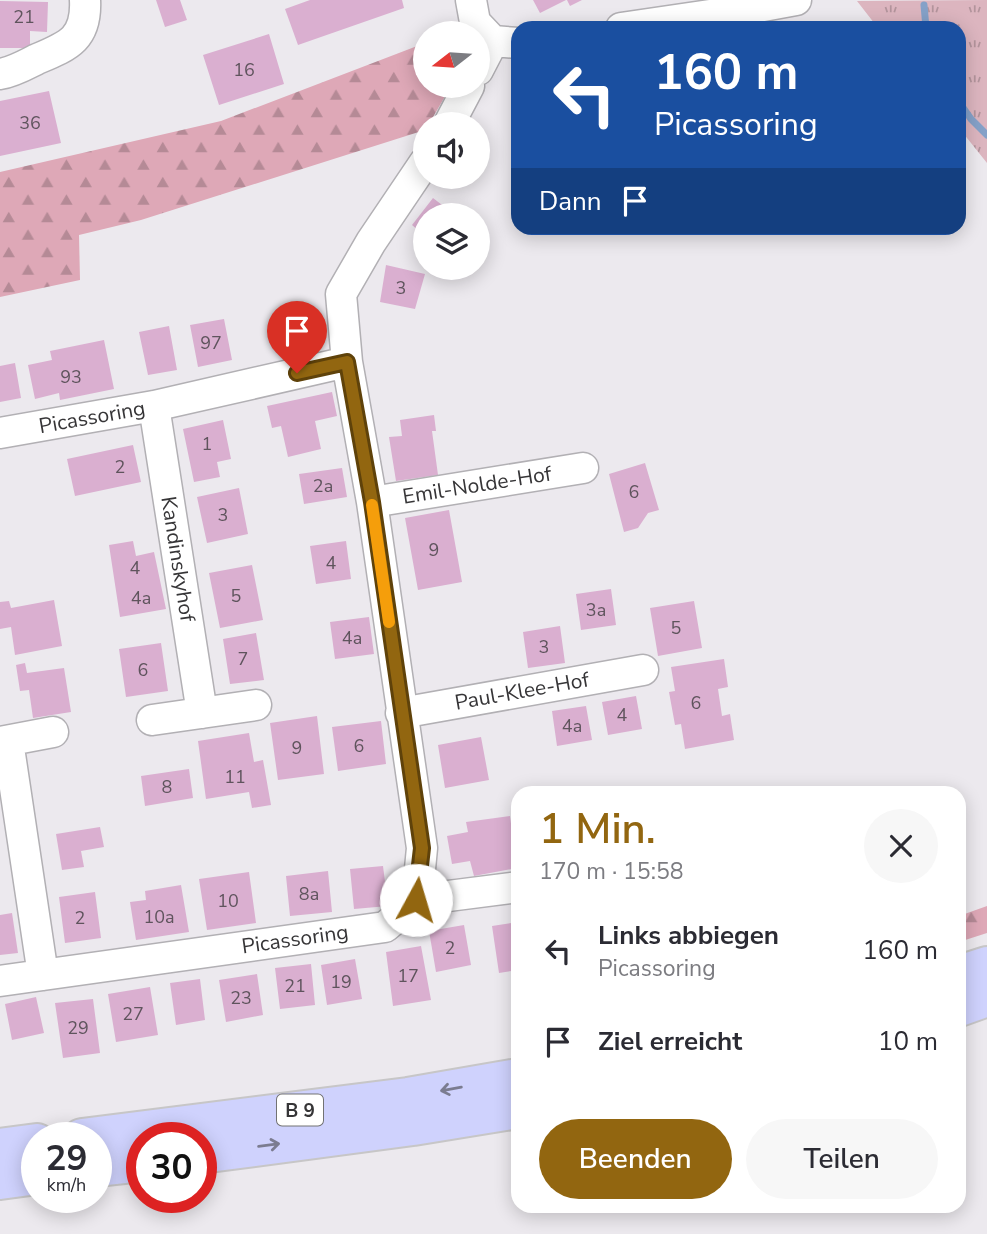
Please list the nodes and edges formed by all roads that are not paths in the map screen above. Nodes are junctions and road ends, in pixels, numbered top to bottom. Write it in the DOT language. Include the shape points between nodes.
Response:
graph roads {
  1 [pos="85,0"];
  2 [pos="471,0"];
  3 [pos="796,0"];
  4 [pos="665,21"];
  5 [pos="506,42"];
  6 [pos="490,58"];
  7 [pos="0,74"];
  8 [pos="413,180"];
  9 [pos="347,362"];
  10 [pos="154,406"];
  11 [pos="0,433"];
  12 [pos="583,468"];
  13 [pos="372,502"];
  14 [pos="643,670"];
  15 [pos="256,705"];
  16 [pos="202,713"];
  17 [pos="401,713"];
  18 [pos="152,720"];
  19 [pos="53,732"];
  20 [pos="4,741"];
  21 [pos="511,888"];
  22 [pos="416,900"];
  23 [pos="987,966"];
  24 [pos="966,973"];
  25 [pos="43,975"];
  26 [pos="0,981"];
  27 [pos="987,998"];
  28 [pos="966,1005"];
  29 [pos="511,1079"];
  30 [pos="511,1110"];
  31 [pos="112,1134"];
  32 [pos="21,1145"];
  33 [pos="0,1148"];
  34 [pos="217,1152"];
  35 [pos="21,1177"];
  36 [pos="0,1180"];
  1 -- 7 [label="street" via="79,34 68,46"];
  2 -- 5 [label="street" via="475,22"];
  3 -- 4 [label="street"];
  5 -- 6 [label="street"];
  8 -- 9 [label="street" via="341,294"];
  9 -- 10 [label="street, Picassoring"];
  9 -- 13 [label="street"];
  10 -- 11 [label="street, Picassoring"];
  10 -- 16 [label="street, Kandinskyhof"];
  12 -- 13 [label="street, Emil-Nolde-Hof"];
  13 -- 17 [label="street"];
  14 -- 17 [label="street, Paul-Klee-Hof"];
  15 -- 16 [label="street"];
  16 -- 18 [label="street"];
  17 -- 22 [label="street" via="422,848"];
  19 -- 20 [label="street"];
  20 -- 25 [label="street"];
  21 -- 22 [label="street"];
  22 -- 25 [label="street, Picassoring" via="385,927"];
  23 -- 24 [label="highway"];
  25 -- 26 [label="street, Picassoring"];
  27 -- 28 [label="highway"];
  29 -- 31 [label="highway, B 9, one-way" via="408,1097"];
  34 -- 30 [label="highway, B 9, one-way"];
  32 -- 33 [label="highway"];
  35 -- 36 [label="highway"];
}
